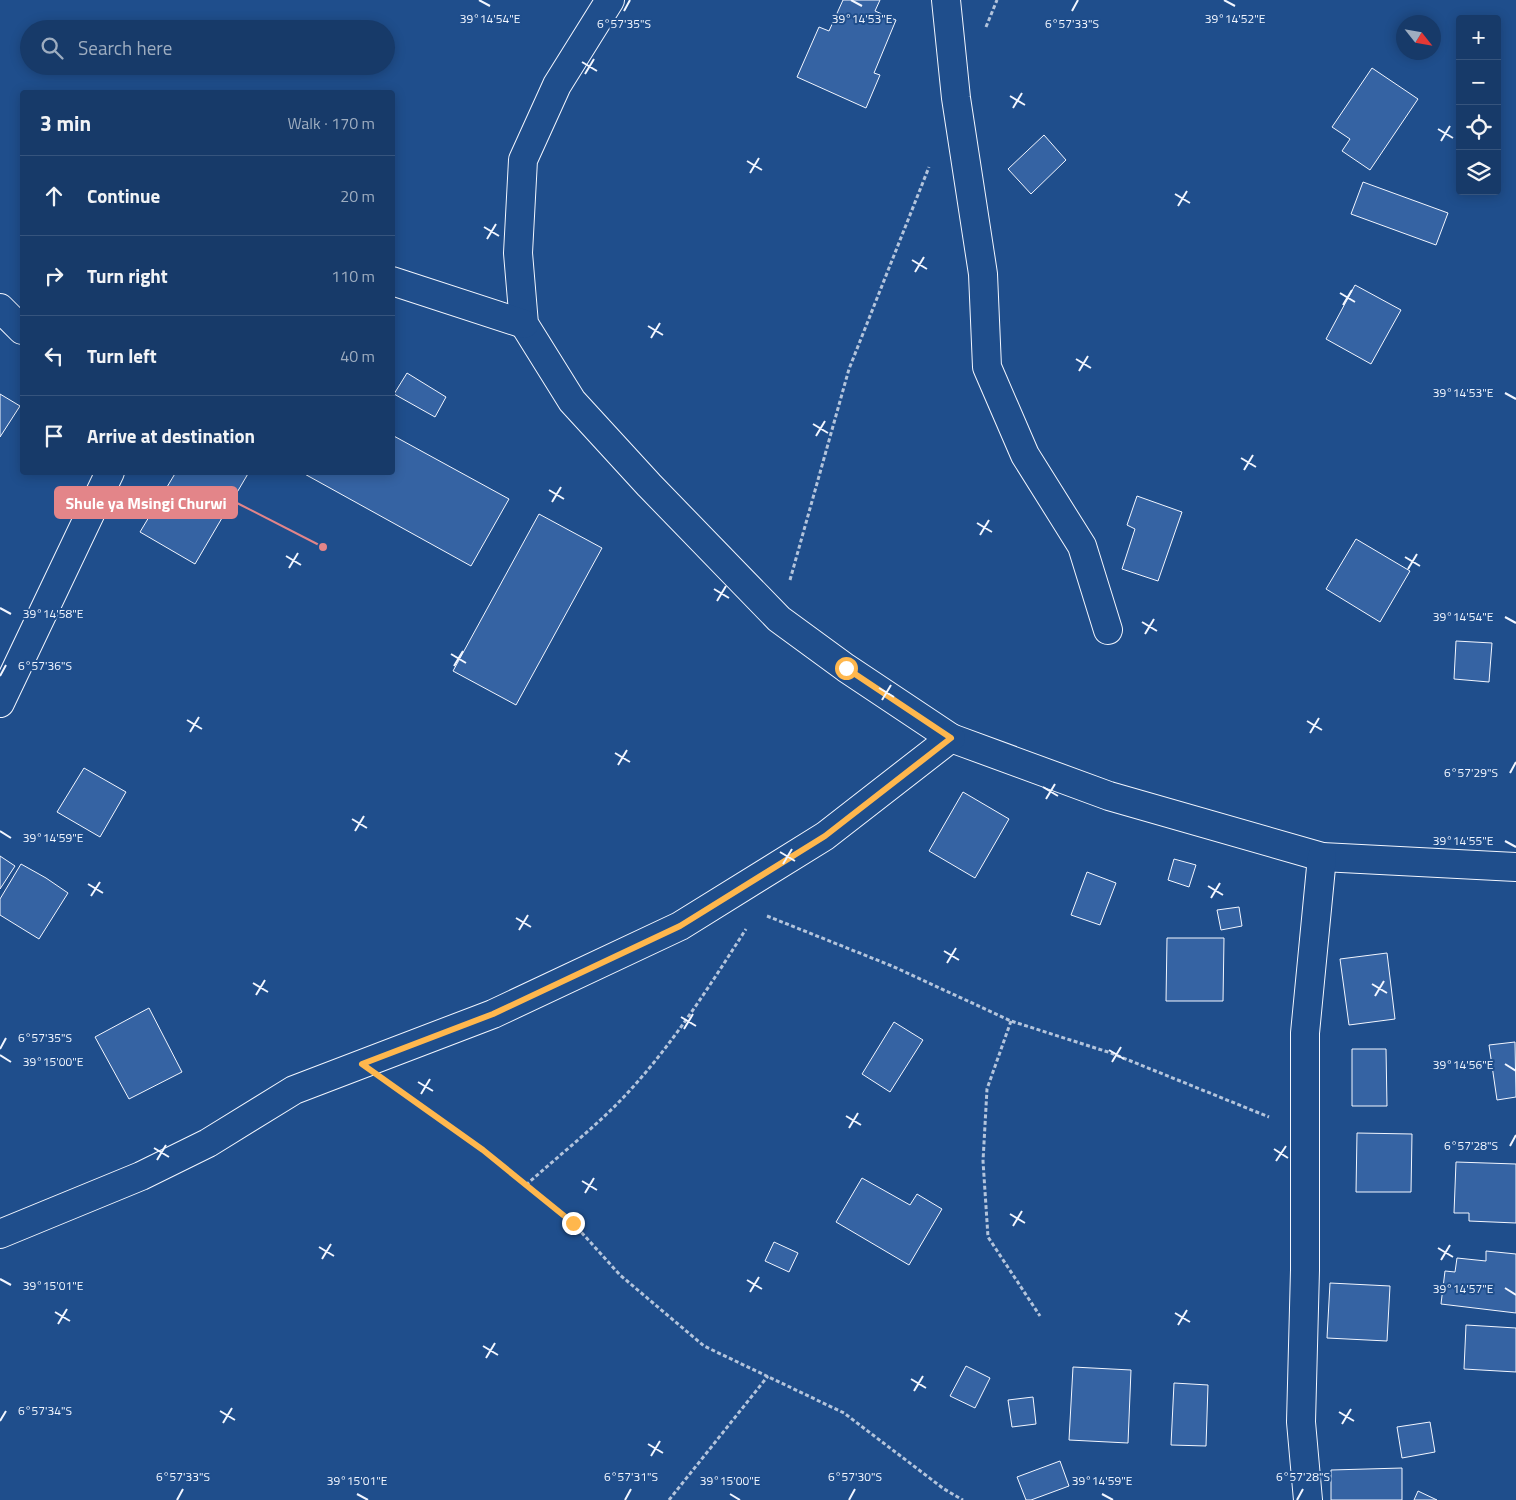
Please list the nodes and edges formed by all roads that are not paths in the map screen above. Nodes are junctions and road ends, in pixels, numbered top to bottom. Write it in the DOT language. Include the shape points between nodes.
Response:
graph roads {
  1 [pos="610,0"];
  2 [pos="946,0"];
  3 [pos="395,282"];
  4 [pos="0,308"];
  5 [pos="524,324"];
  6 [pos="20,328"];
  7 [pos="109,475"];
  8 [pos="1108,630"];
  9 [pos="0,703"];
  10 [pos="951,738"];
  11 [pos="1322,857"];
  12 [pos="1516,867"];
  13 [pos="0,1234"];
  14 [pos="1308,1500"];
  1 -- 5 [label="street" via="557,86 523,160 518,253"];
  2 -- 8 [label="street" via="956,98 983,274 987,367 1025,455 1082,546"];
  3 -- 5 [label="street"];
  4 -- 6 [label="street"];
  5 -- 10 [label="street" via="572,401 780,619 846,668"];
  7 -- 9 [label="street"];
  10 -- 11 [label="street" via="1109,796"];
  10 -- 13 [label="street" via="825,836 680,926 493,1014 294,1090 208,1143 141,1176"];
  11 -- 12 [label="street"];
  11 -- 14 [label="street" via="1305,1033 1301,1422"];
}
